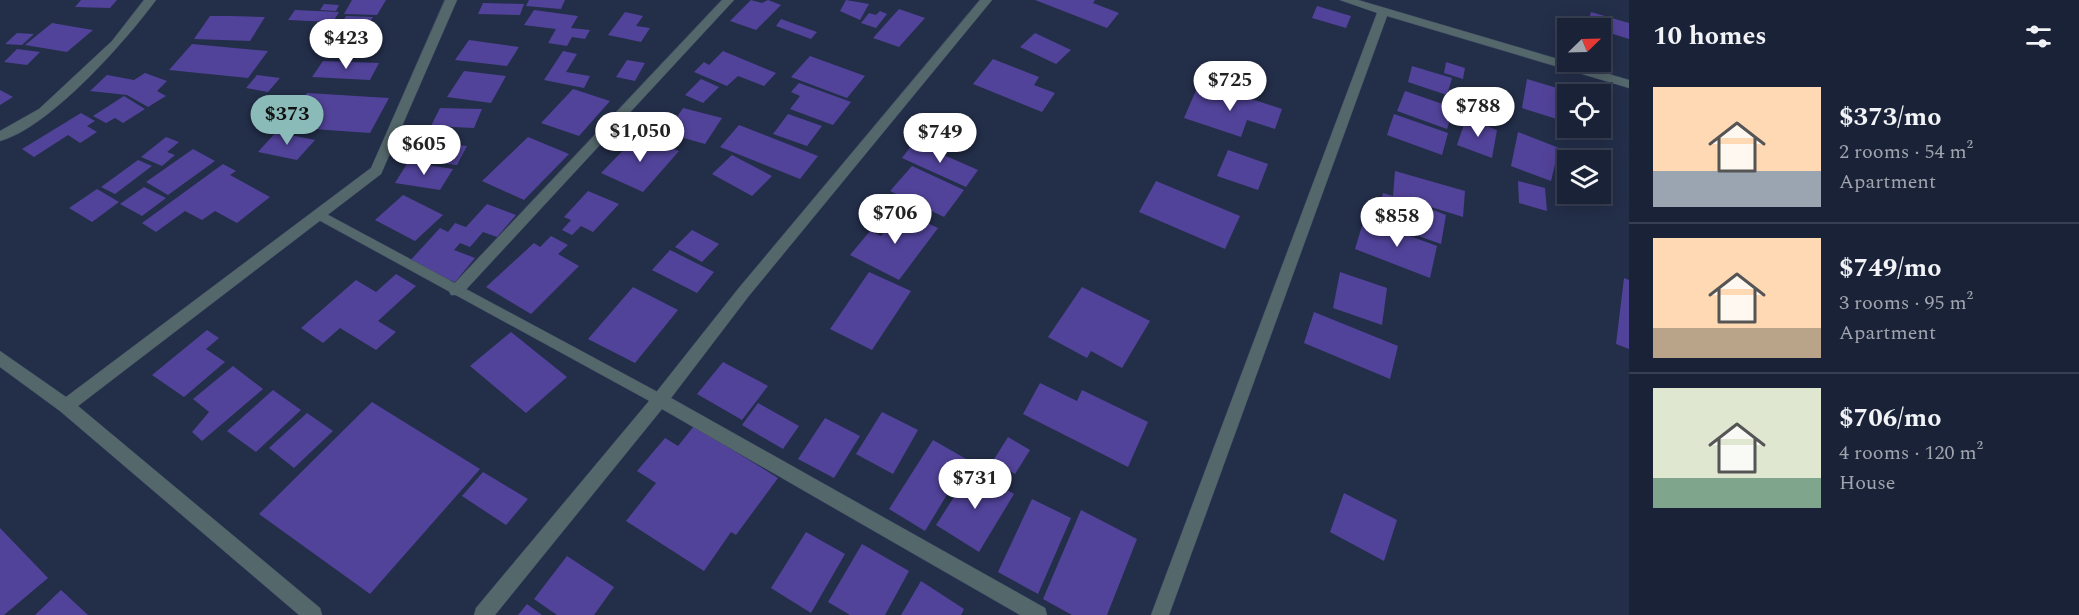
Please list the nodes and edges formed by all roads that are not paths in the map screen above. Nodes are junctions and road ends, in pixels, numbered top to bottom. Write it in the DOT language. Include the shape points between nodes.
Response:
graph roads {
  1 [pos="150,0"];
  2 [pos="451,0"];
  3 [pos="728,0"];
  4 [pos="986,0"];
  5 [pos="1346,0"];
  6 [pos="1383,11"];
  7 [pos="1629,84"];
  8 [pos="0,138"];
  9 [pos="319,215"];
  10 [pos="456,291"];
  11 [pos="0,358"];
  12 [pos="660,400"];
  13 [pos="66,406"];
  14 [pos="313,615"];
  15 [pos="483,615"];
  16 [pos="1038,615"];
  17 [pos="1160,615"];
  1 -- 8 [label="street" via="116,44 43,112"];
  2 -- 9 [label="street" via="376,171"];
  3 -- 10 [label="street"];
  4 -- 12 [label="street" via="742,293"];
  5 -- 6 [label="street"];
  6 -- 7 [label="street"];
  6 -- 17 [label="street"];
  9 -- 10 [label="lane"];
  9 -- 13 [label="street"];
  10 -- 12 [label="lane"];
  11 -- 13 [label="street"];
  12 -- 15 [label="street"];
  12 -- 16 [label="street"];
  13 -- 14 [label="street"];
}
